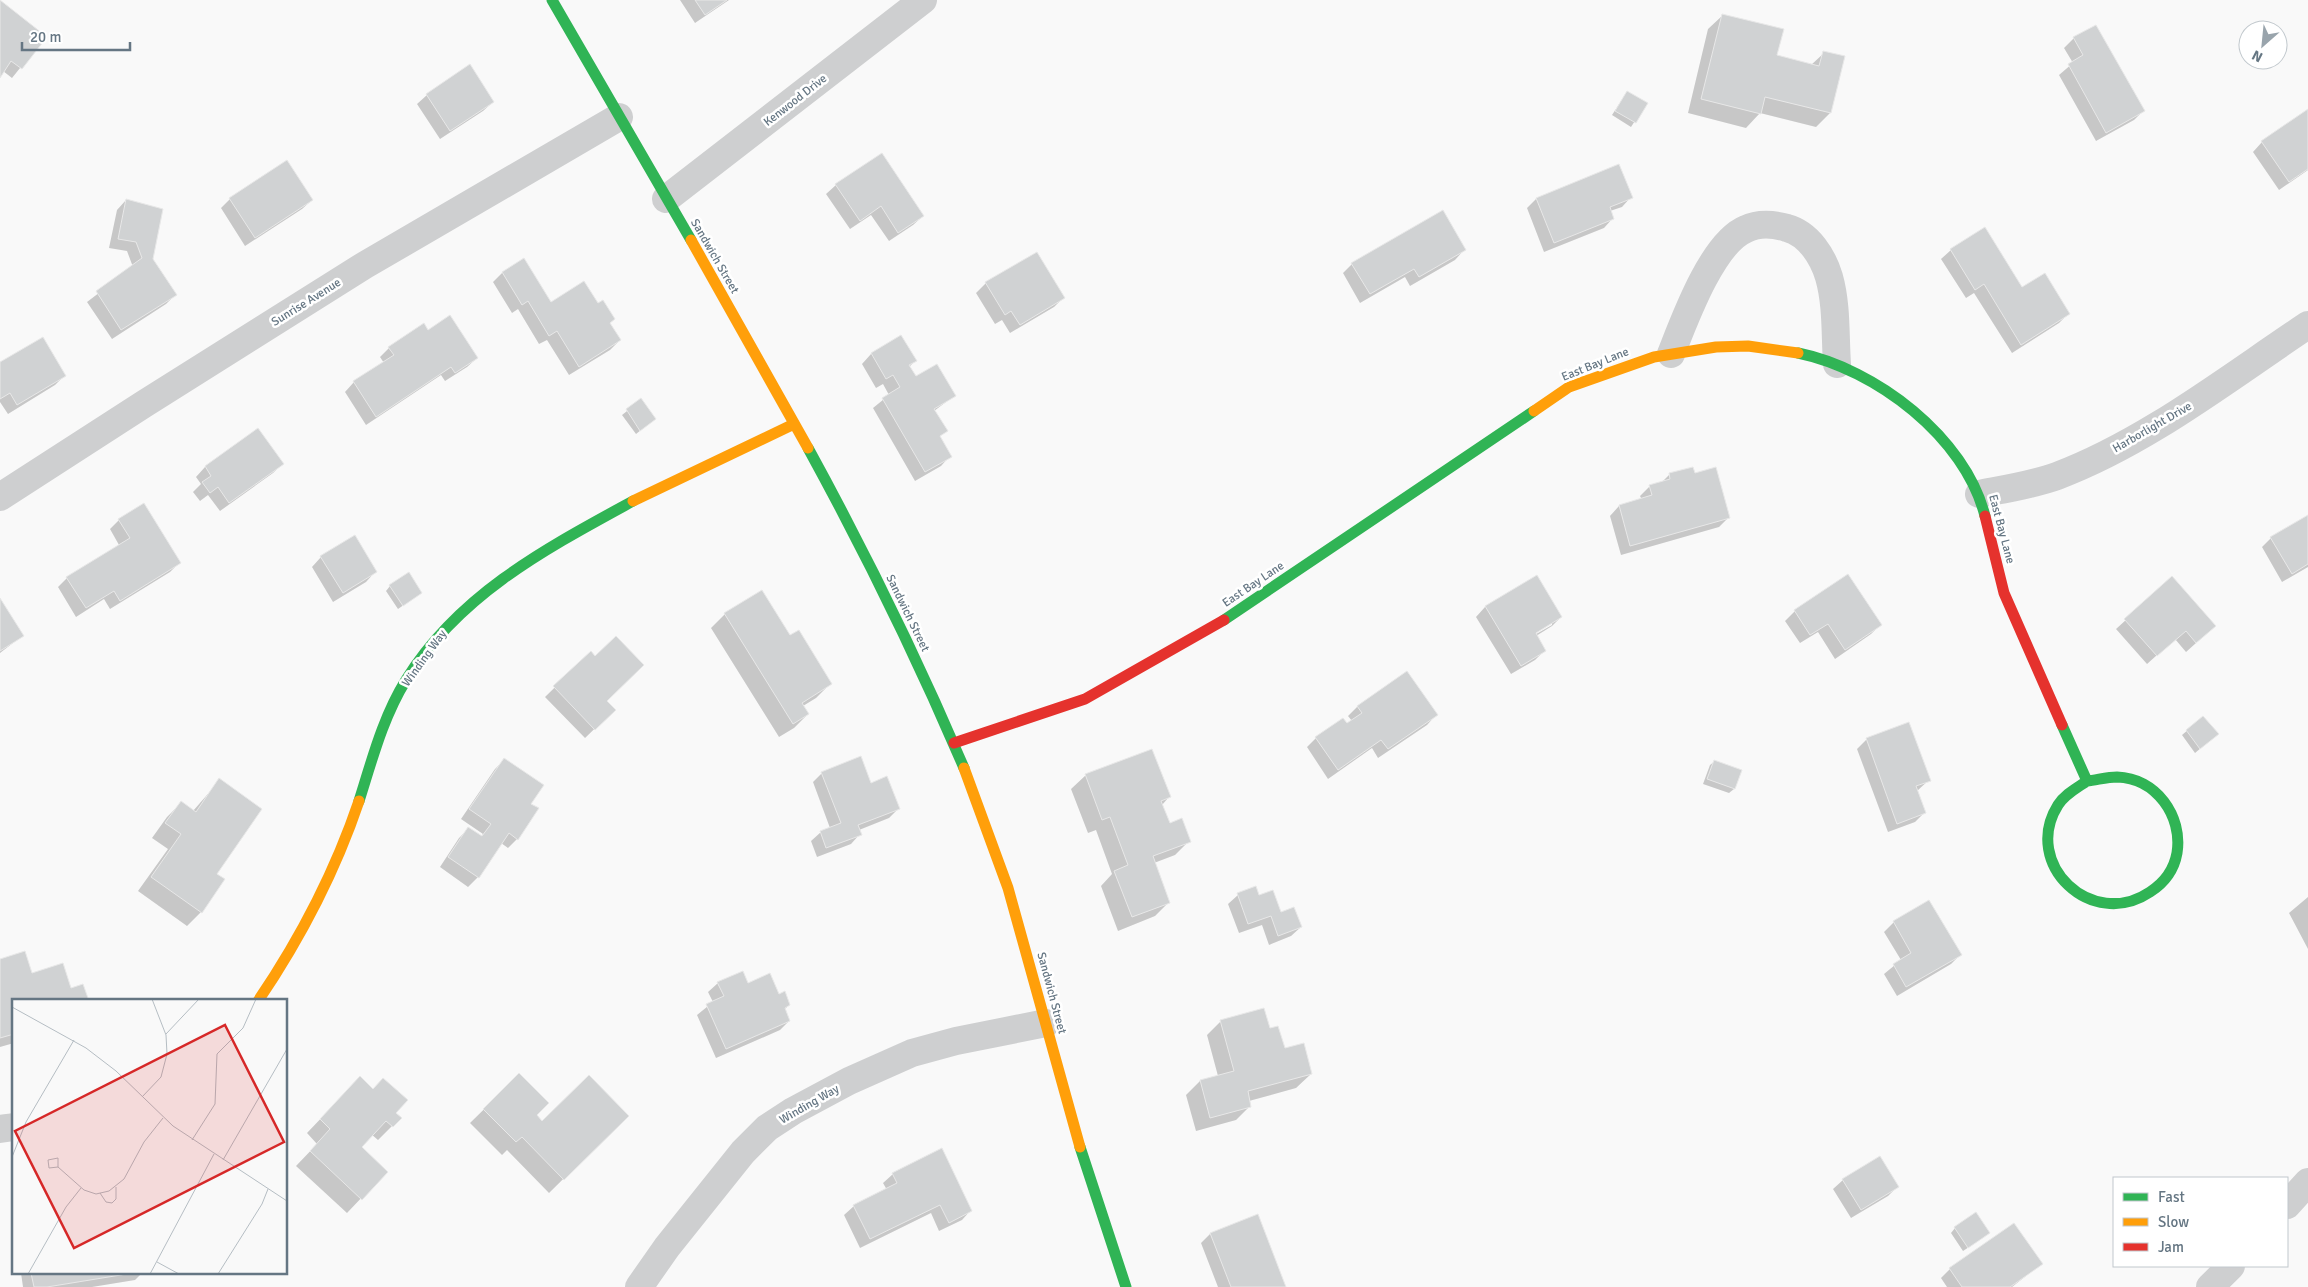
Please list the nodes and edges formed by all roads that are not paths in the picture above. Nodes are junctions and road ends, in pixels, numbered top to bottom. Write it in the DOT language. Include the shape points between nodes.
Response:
graph roads {
  1 [pos="552,0"];
  2 [pos="923,0"];
  3 [pos="619,117"];
  4 [pos="666,200"];
  5 [pos="2308,325"];
  6 [pos="1672,354"];
  7 [pos="1837,364"];
  8 [pos="794,424"];
  9 [pos="1979,494"];
  10 [pos="0,497"];
  11 [pos="954,743"];
  12 [pos="2087,781"];
  13 [pos="259,999"];
  14 [pos="1046,1023"];
  15 [pos="2308,1182"];
  16 [pos="2288,1204"];
  17 [pos="2230,1267"];
  18 [pos="639,1287"];
  19 [pos="1126,1287"];
  20 [pos="2210,1287"];
  1 -- 3 [label="street, Sandwich Street"];
  2 -- 4 [label="street, Kenwood Drive"];
  3 -- 4 [label="street, Sandwich Street"];
  3 -- 10 [label="street, Sunrise Avenue" via="365,265"];
  4 -- 8 [label="street, Sandwich Street"];
  5 -- 9 [label="street, Harborlight Drive" via="2194,403 2103,456 2056,476"];
  6 -- 7 [label="street, East Bay Lane" via="1748,346 1782,350"];
  6 -- 7 [label="street" via="1698,291 1724,248 1745,229 1775,225 1800,234 1818,252 1824,264 1833,298"];
  6 -- 11 [label="street, East Bay Lane" via="1625,366 1569,387 1225,619 1085,699"];
  7 -- 9 [label="street, East Bay Lane" via="1873,381 1918,416 1951,453"];
  8 -- 11 [label="street, Sandwich Street" via="874,573"];
  8 -- 13 [label="street, Winding Way" via="662,486 518,566 487,588 439,635 405,682 376,747 337,857 303,926"];
  9 -- 12 [label="street, East Bay Lane" via="2004,593"];
  11 -- 14 [label="street, Sandwich Street" via="1005,880"];
  12 -- 12 [label="street" via="2070,791 2050,824 2048,844 2052,863 2076,894 2093,902 2111,905 2130,903 2147,896 2162,885 2172,869 2178,851 2174,816 2165,801 2138,780 2104,776"];
  14 -- 18 [label="street, Winding Way" via="912,1053 849,1081 767,1128 743,1152"];
  14 -- 19 [label="street, Sandwich Street"];
  15 -- 16 [label="street"];
  17 -- 20 [label="street"];
}
